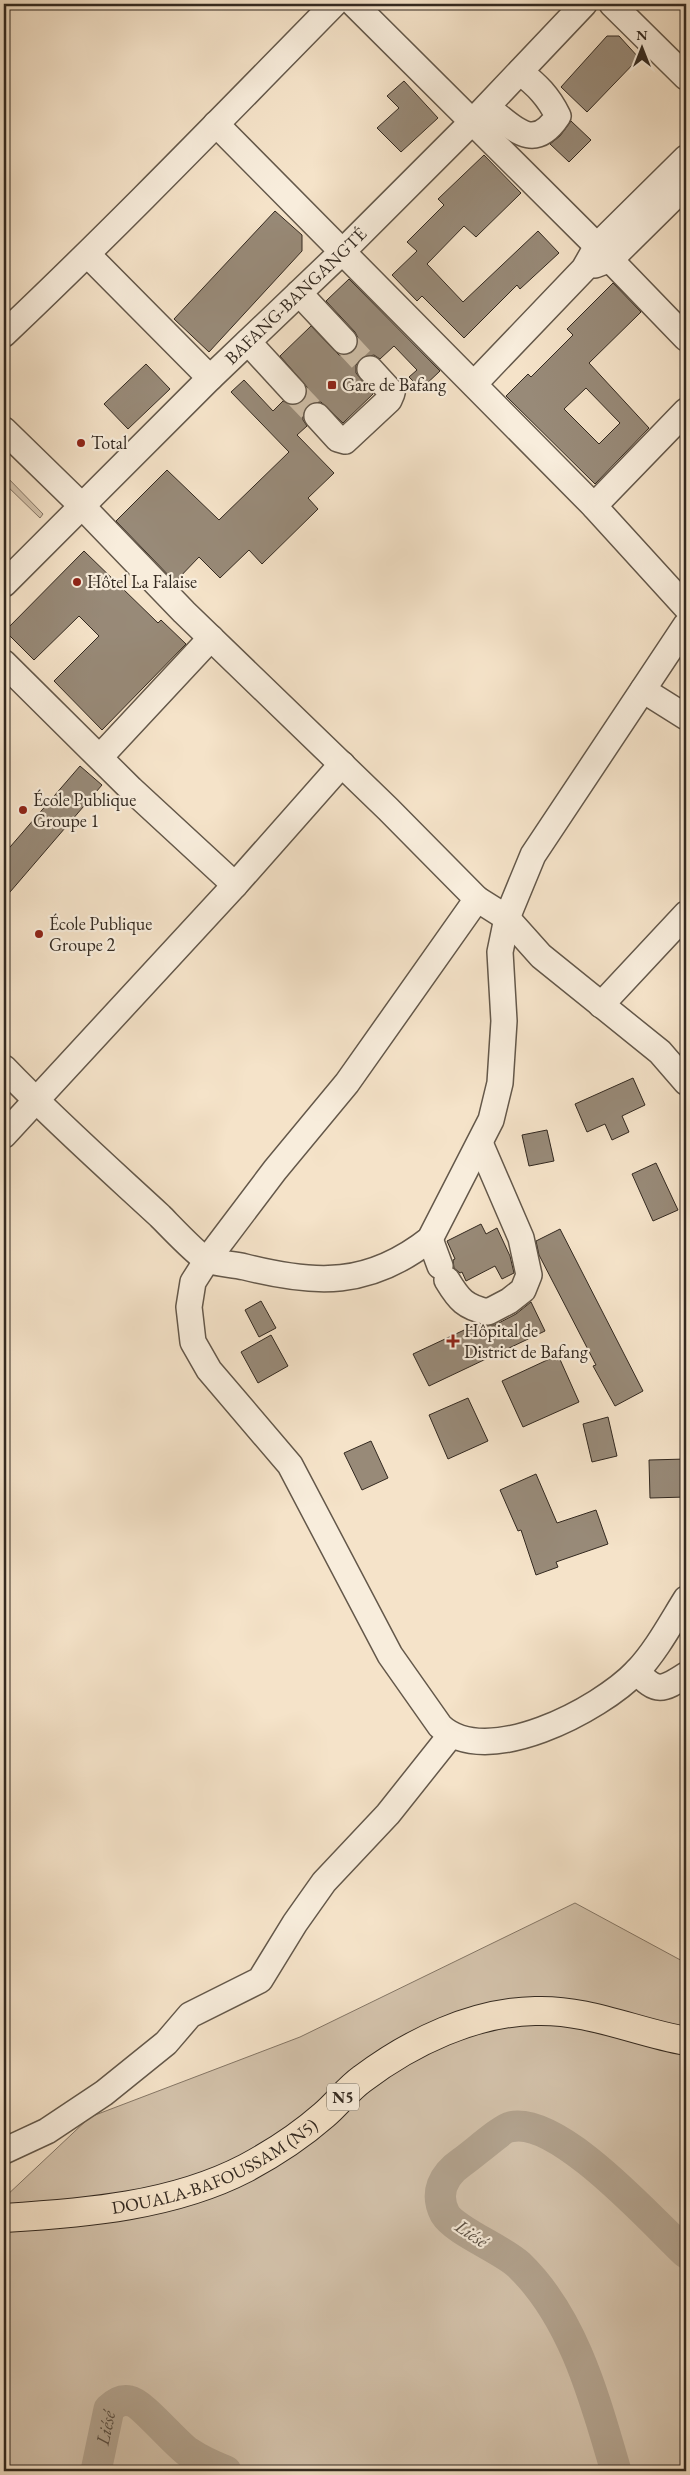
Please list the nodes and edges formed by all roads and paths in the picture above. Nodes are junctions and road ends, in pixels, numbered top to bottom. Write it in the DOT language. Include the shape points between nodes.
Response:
graph roads {
  1 [pos="334,4"];
  2 [pos="354,4"];
  3 [pos="584,4"];
  4 [pos="612,4"];
  5 [pos="520,72"];
  6 [pos="686,77"];
  7 [pos="480,114"];
  8 [pos="216,124"];
  9 [pos="686,158"];
  10 [pos="686,185"];
  11 [pos="343,251"];
  12 [pos="604,252"];
  13 [pos="88,255"];
  14 [pos="299,293"];
  15 [pos="4,334"];
  16 [pos="686,338"];
  17 [pos="344,341"];
  18 [pos="248,342"];
  19 [pos="370,369"];
  20 [pos="210,378"];
  21 [pos="474,384"];
  22 [pos="293,391"];
  23 [pos="686,411"];
  24 [pos="317,416"];
  25 [pos="4,430"];
  26 [pos="81,505"];
  27 [pos="594,506"];
  28 [pos="4,584"];
  29 [pos="686,607"];
  30 [pos="686,625"];
  31 [pos="211,638"];
  32 [pos="4,663"];
  33 [pos="643,690"];
  34 [pos="686,717"];
  35 [pos="100,757"];
  36 [pos="342,764"];
  37 [pos="235,885"];
  38 [pos="477,899"];
  39 [pos="686,914"];
  40 [pos="507,918"];
  41 [pos="601,1005"];
  42 [pos="4,1068"];
  43 [pos="686,1082"];
  44 [pos="36,1101"];
  45 [pos="4,1135"];
  46 [pos="480,1143"];
  47 [pos="430,1238"];
  48 [pos="207,1260"];
  49 [pos="686,1600"];
  50 [pos="637,1671"];
  51 [pos="686,1675"];
  52 [pos="450,1736"];
  53 [pos="686,2041"];
  54 [pos="4,2151"];
  55 [pos="4,2218"];
  1 -- 8 [label="street"];
  2 -- 7 [label="street"];
  3 -- 5 [label="street, BAFANG-BANGANGTÉ"];
  4 -- 6 [label="street"];
  5 -- 7 [label="street, BAFANG-BANGANGTÉ"];
  5 -- 7 [label="street" via="549,98 558,116 551,126 541,134 523,134"];
  7 -- 11 [label="street, BAFANG-BANGANGTÉ"];
  7 -- 12 [label="street"];
  8 -- 11 [label="street"];
  8 -- 13 [label="street"];
  9 -- 12 [label="street"];
  10 -- 12 [label="street"];
  11 -- 14 [label="street, BAFANG-BANGANGTÉ"];
  11 -- 21 [label="street"];
  12 -- 16 [label="street"];
  12 -- 21 [label="street"];
  13 -- 15 [label="street"];
  13 -- 20 [label="street"];
  14 -- 17 [label="street"];
  14 -- 18 [label="street, BAFANG-BANGANGTÉ"];
  18 -- 20 [label="street, BAFANG-BANGANGTÉ"];
  18 -- 22 [label="street"];
  19 -- 24 [label="street" via="392,393 389,400 345,441 338,439"];
  20 -- 26 [label="street, BAFANG-BANGANGTÉ"];
  21 -- 27 [label="street"];
  23 -- 27 [label="street"];
  25 -- 26 [label="street"];
  26 -- 28 [label="street, BAFANG-BANGANGTÉ"];
  26 -- 31 [label="street"];
  27 -- 29 [label="street"];
  30 -- 33 [label="street"];
  31 -- 35 [label="street"];
  31 -- 36 [label="street"];
  32 -- 35 [label="street"];
  33 -- 34 [label="street"];
  33 -- 40 [label="street" via="533,855"];
  35 -- 37 [label="street"];
  36 -- 37 [label="street"];
  36 -- 38 [label="street"];
  37 -- 44 [label="street"];
  38 -- 40 [label="street"];
  38 -- 48 [label="street" via="347,1082"];
  39 -- 41 [label="street"];
  40 -- 41 [label="street" via="541,956"];
  40 -- 46 [label="street" via="500,952 504,1020 500,1083 491,1120"];
  41 -- 43 [label="street" via="660,1052"];
  42 -- 44 [label="street"];
  44 -- 45 [label="street"];
  44 -- 48 [label="street"];
  46 -- 47 [label="street"];
  46 -- 47 [label="street" via="521,1238 529,1275 522,1290 488,1312 472,1309 458,1298 443,1273"];
  47 -- 48 [label="street" via="393,1264 352,1277 320,1280"];
  48 -- 52 [label="street" via="193,1282 188,1307 194,1342 209,1370 290,1465 390,1655"];
  49 -- 50 [label="street"];
  50 -- 51 [label="street" via="648,1685 656,1688 667,1687"];
  50 -- 52 [label="street" via="603,1699 581,1712 523,1736 484,1742"];
  52 -- 54 [label="street" via="388,1814 324,1882 260,1980 190,2015 166,2043 104,2093 47,2131"];
  53 -- 55 [label="highway, DOUALA-BAFOUSSAM (N5) / N5" via="574,2012 535,2011 490,2016 444,2032 400,2054 362,2079 324,2116 282,2147 200,2188 125,2206"];
}
